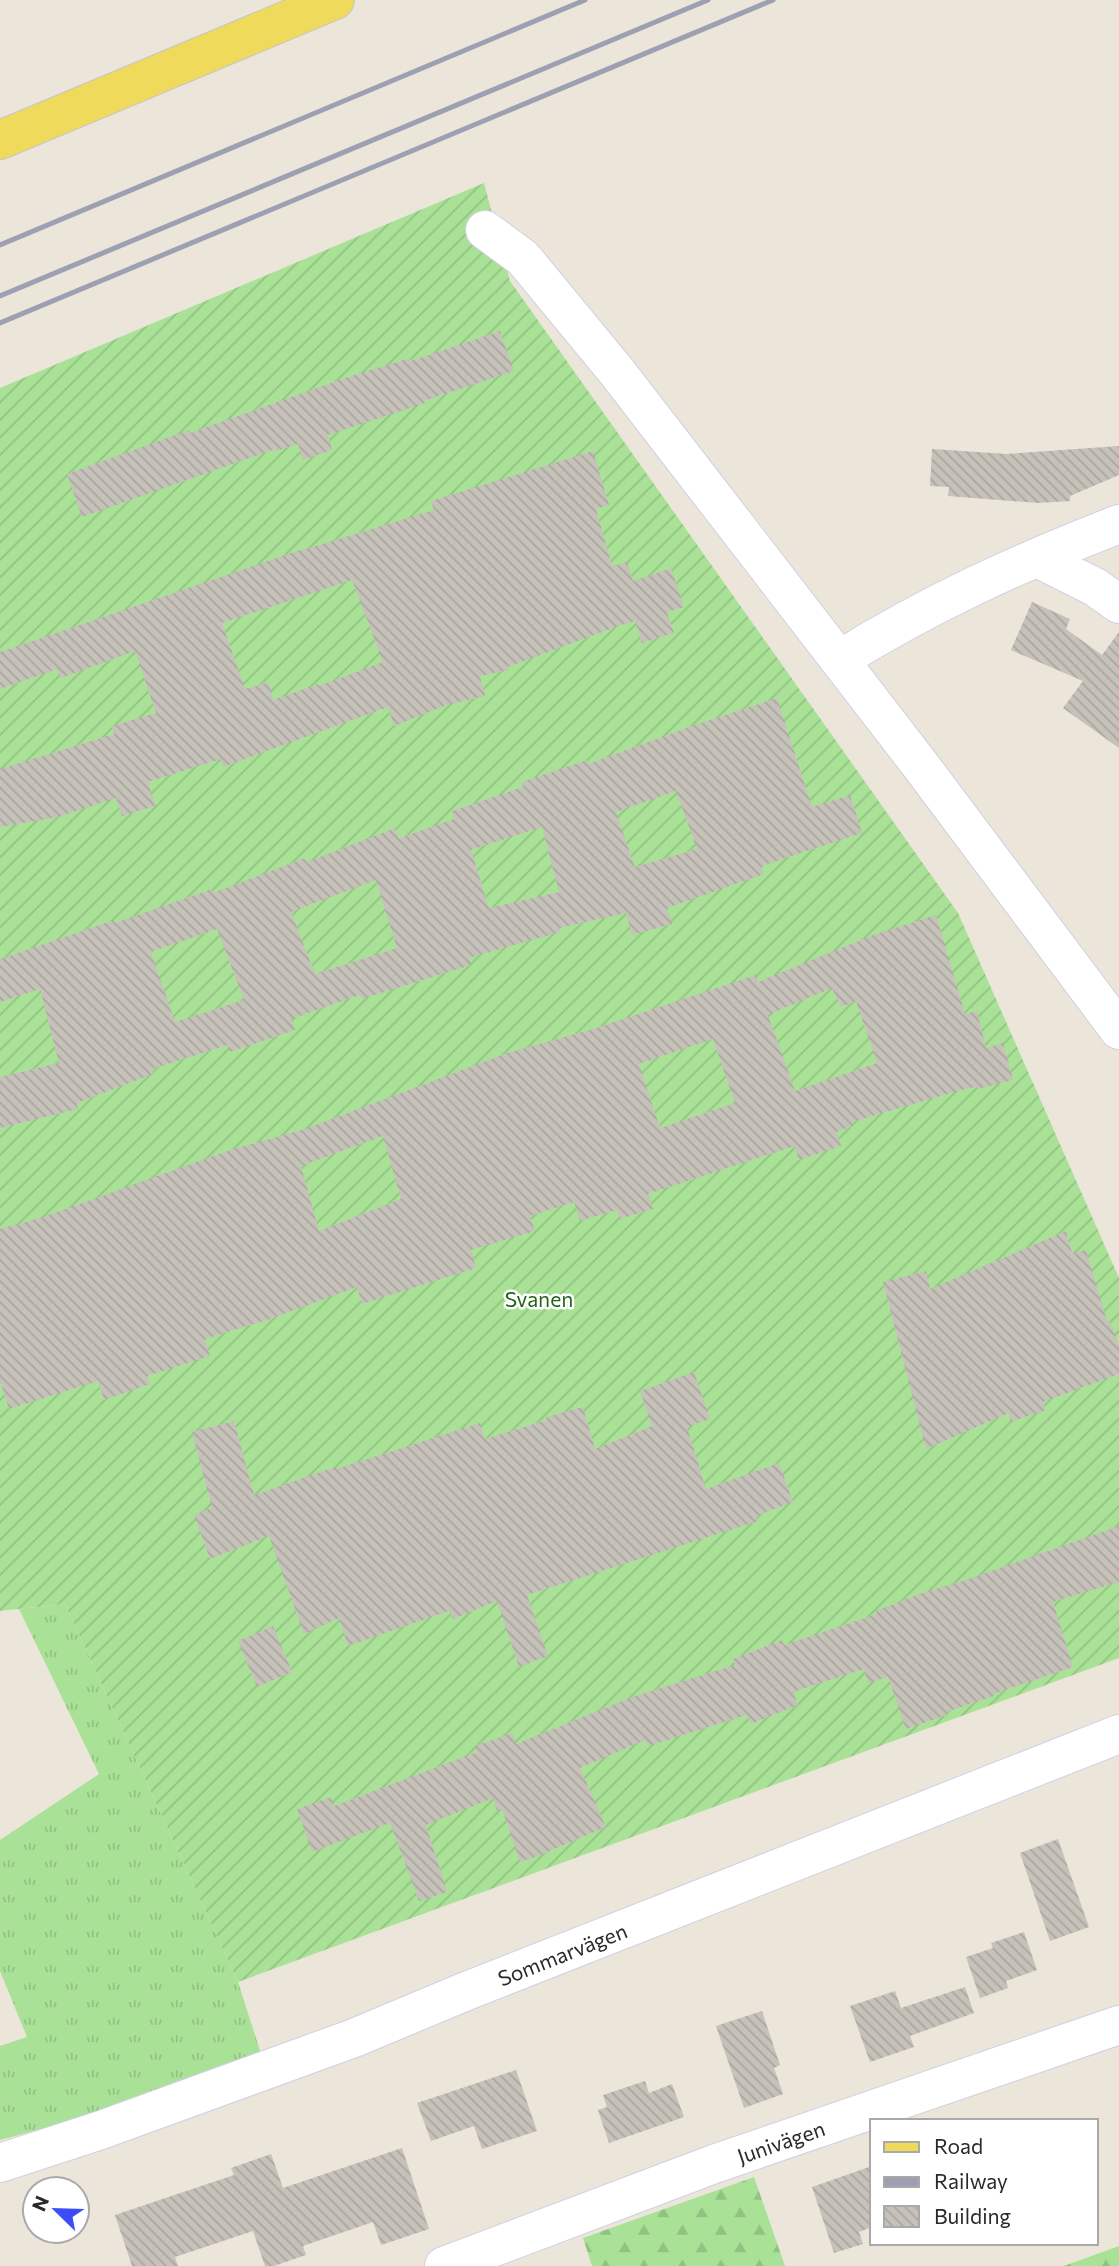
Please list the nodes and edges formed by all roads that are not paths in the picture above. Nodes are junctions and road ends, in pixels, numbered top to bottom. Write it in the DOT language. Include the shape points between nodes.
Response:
graph roads {
  1 [pos="335,0"];
  2 [pos="0,140"];
  3 [pos="485,230"];
  4 [pos="1119,524"];
  5 [pos="1037,558"];
  6 [pos="1119,604"];
  7 [pos="839,660"];
  8 [pos="1119,1030"];
  9 [pos="1119,1734"];
  10 [pos="1119,2025"];
  11 [pos="0,2163"];
  12 [pos="444,2266"];
  1 -- 2 [label="main road"];
  3 -- 7 [label="street" via="523,258 609,361"];
  4 -- 5 [label="street"];
  5 -- 6 [label="street"];
  5 -- 7 [label="street" via="896,624"];
  7 -- 8 [label="street"];
  9 -- 11 [label="street, Sommarvägen" via="354,2038"];
  10 -- 12 [label="street, Junivägen" via="714,2164"];
}
